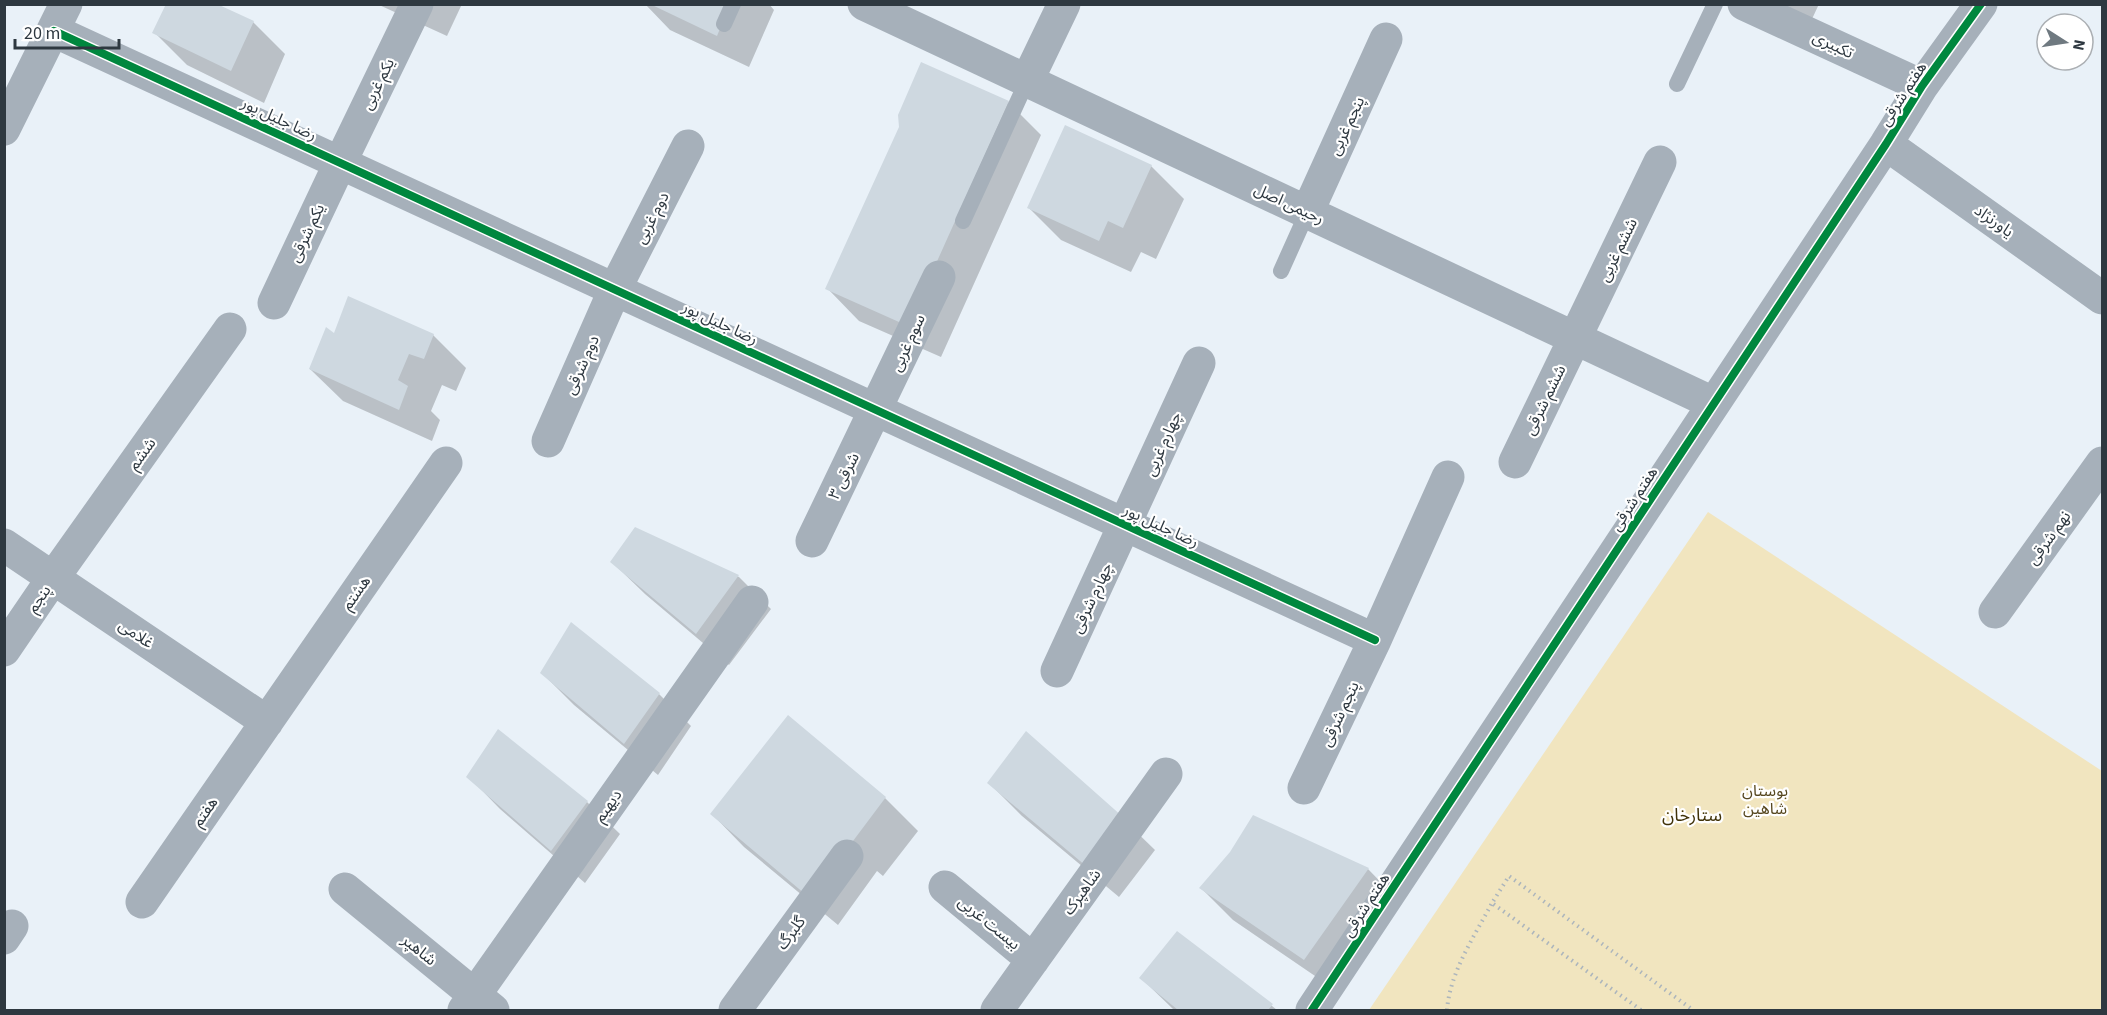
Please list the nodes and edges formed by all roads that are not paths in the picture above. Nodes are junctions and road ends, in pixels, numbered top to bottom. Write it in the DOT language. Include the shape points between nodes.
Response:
graph roads {
  1 [pos="417,4"];
  2 [pos="733,4"];
  3 [pos="864,4"];
  4 [pos="1064,4"];
  5 [pos="1715,4"];
  6 [pos="1744,4"];
  7 [pos="1981,4"];
  8 [pos="60,18"];
  9 [pos="724,24"];
  10 [pos="1386,39"];
  11 [pos="1027,81"];
  12 [pos="1677,84"];
  13 [pos="1922,86"];
  14 [pos="4,129"];
  15 [pos="1886,144"];
  16 [pos="688,146"];
  17 [pos="1660,162"];
  18 [pos="340,163"];
  19 [pos="1307,213"];
  20 [pos="963,221"];
  21 [pos="1281,271"];
  22 [pos="939,276"];
  23 [pos="615,290"];
  24 [pos="2103,297"];
  25 [pos="274,303"];
  26 [pos="230,329"];
  27 [pos="1575,339"];
  28 [pos="1200,363"];
  29 [pos="1713,404"];
  30 [pos="876,410"];
  31 [pos="548,441"];
  32 [pos="1515,462"];
  33 [pos="446,463"];
  34 [pos="2103,464"];
  35 [pos="1448,477"];
  36 [pos="1126,525"];
  37 [pos="812,541"];
  38 [pos="4,545"];
  39 [pos="53,578"];
  40 [pos="752,602"];
  41 [pos="1995,612"];
  42 [pos="1375,640"];
  43 [pos="4,650"];
  44 [pos="1057,671"];
  45 [pos="267,722"];
  46 [pos="1166,774"];
  47 [pos="1305,788"];
  48 [pos="847,856"];
  49 [pos="945,887"];
  50 [pos="345,889"];
  51 [pos="142,902"];
  52 [pos="1033,960"];
  53 [pos="477,1006"];
  54 [pos="735,1011"];
  55 [pos="997,1011"];
  56 [pos="1312,1011"];
  1 -- 18 [label="street, یکم غربی"];
  2 -- 9 [label="lane"];
  3 -- 11 [label="street, رحیمی اصل"];
  4 -- 11 [label="street"];
  5 -- 12 [label="lane"];
  6 -- 13 [label="street, تکبیری"];
  7 -- 13 [label="street, هفتم شرقی"];
  8 -- 14 [label="street"];
  8 -- 18 [label="street, رضا جلیل پور"];
  10 -- 19 [label="street, پنجم غربی"];
  11 -- 19 [label="street, رحیمی اصل"];
  11 -- 20 [label="lane"];
  13 -- 15 [label="street, هفتم شرقی"];
  15 -- 24 [label="street, یاورنژاد"];
  15 -- 29 [label="street, هفتم شرقی"];
  16 -- 23 [label="street, دوم غربی"];
  17 -- 27 [label="street, ششم غربی"];
  18 -- 23 [label="street, رضا جلیل پور"];
  18 -- 25 [label="street, یکم شرقی"];
  19 -- 21 [label="lane"];
  19 -- 27 [label="street, رحیمی اصل"];
  22 -- 30 [label="street, سوم غربی"];
  23 -- 30 [label="street, رضا جلیل پور"];
  23 -- 31 [label="street, دوم شرقی"];
  26 -- 39 [label="street, ششم"];
  27 -- 29 [label="street, رحیمی اصل"];
  27 -- 32 [label="street, ششم شرقی"];
  28 -- 36 [label="street, چهارم غربی"];
  29 -- 56 [label="street, هفتم شرقی"];
  30 -- 36 [label="street, رضا جلیل پور"];
  30 -- 37 [label="street, ۳ شرقی"];
  33 -- 45 [label="street, هشتم"];
  34 -- 41 [label="street, نهم شرقی"];
  35 -- 42 [label="street"];
  36 -- 42 [label="street, رضا جلیل پور"];
  36 -- 44 [label="street, چهارم شرقی"];
  38 -- 39 [label="street, غلامی"];
  39 -- 43 [label="street, پنجم"];
  39 -- 45 [label="street, غلامی"];
  40 -- 53 [label="street, دیهیم"];
  42 -- 47 [label="street, پنجم شرقی"];
  45 -- 51 [label="street, هفتم"];
  46 -- 52 [label="street, شاهپرک"];
  48 -- 54 [label="street, گلبرگ"];
  49 -- 52 [label="street, بیست غربی"];
  50 -- 53 [label="street, شاهپر"];
  52 -- 55 [label="street, شاهپرک"];
}
